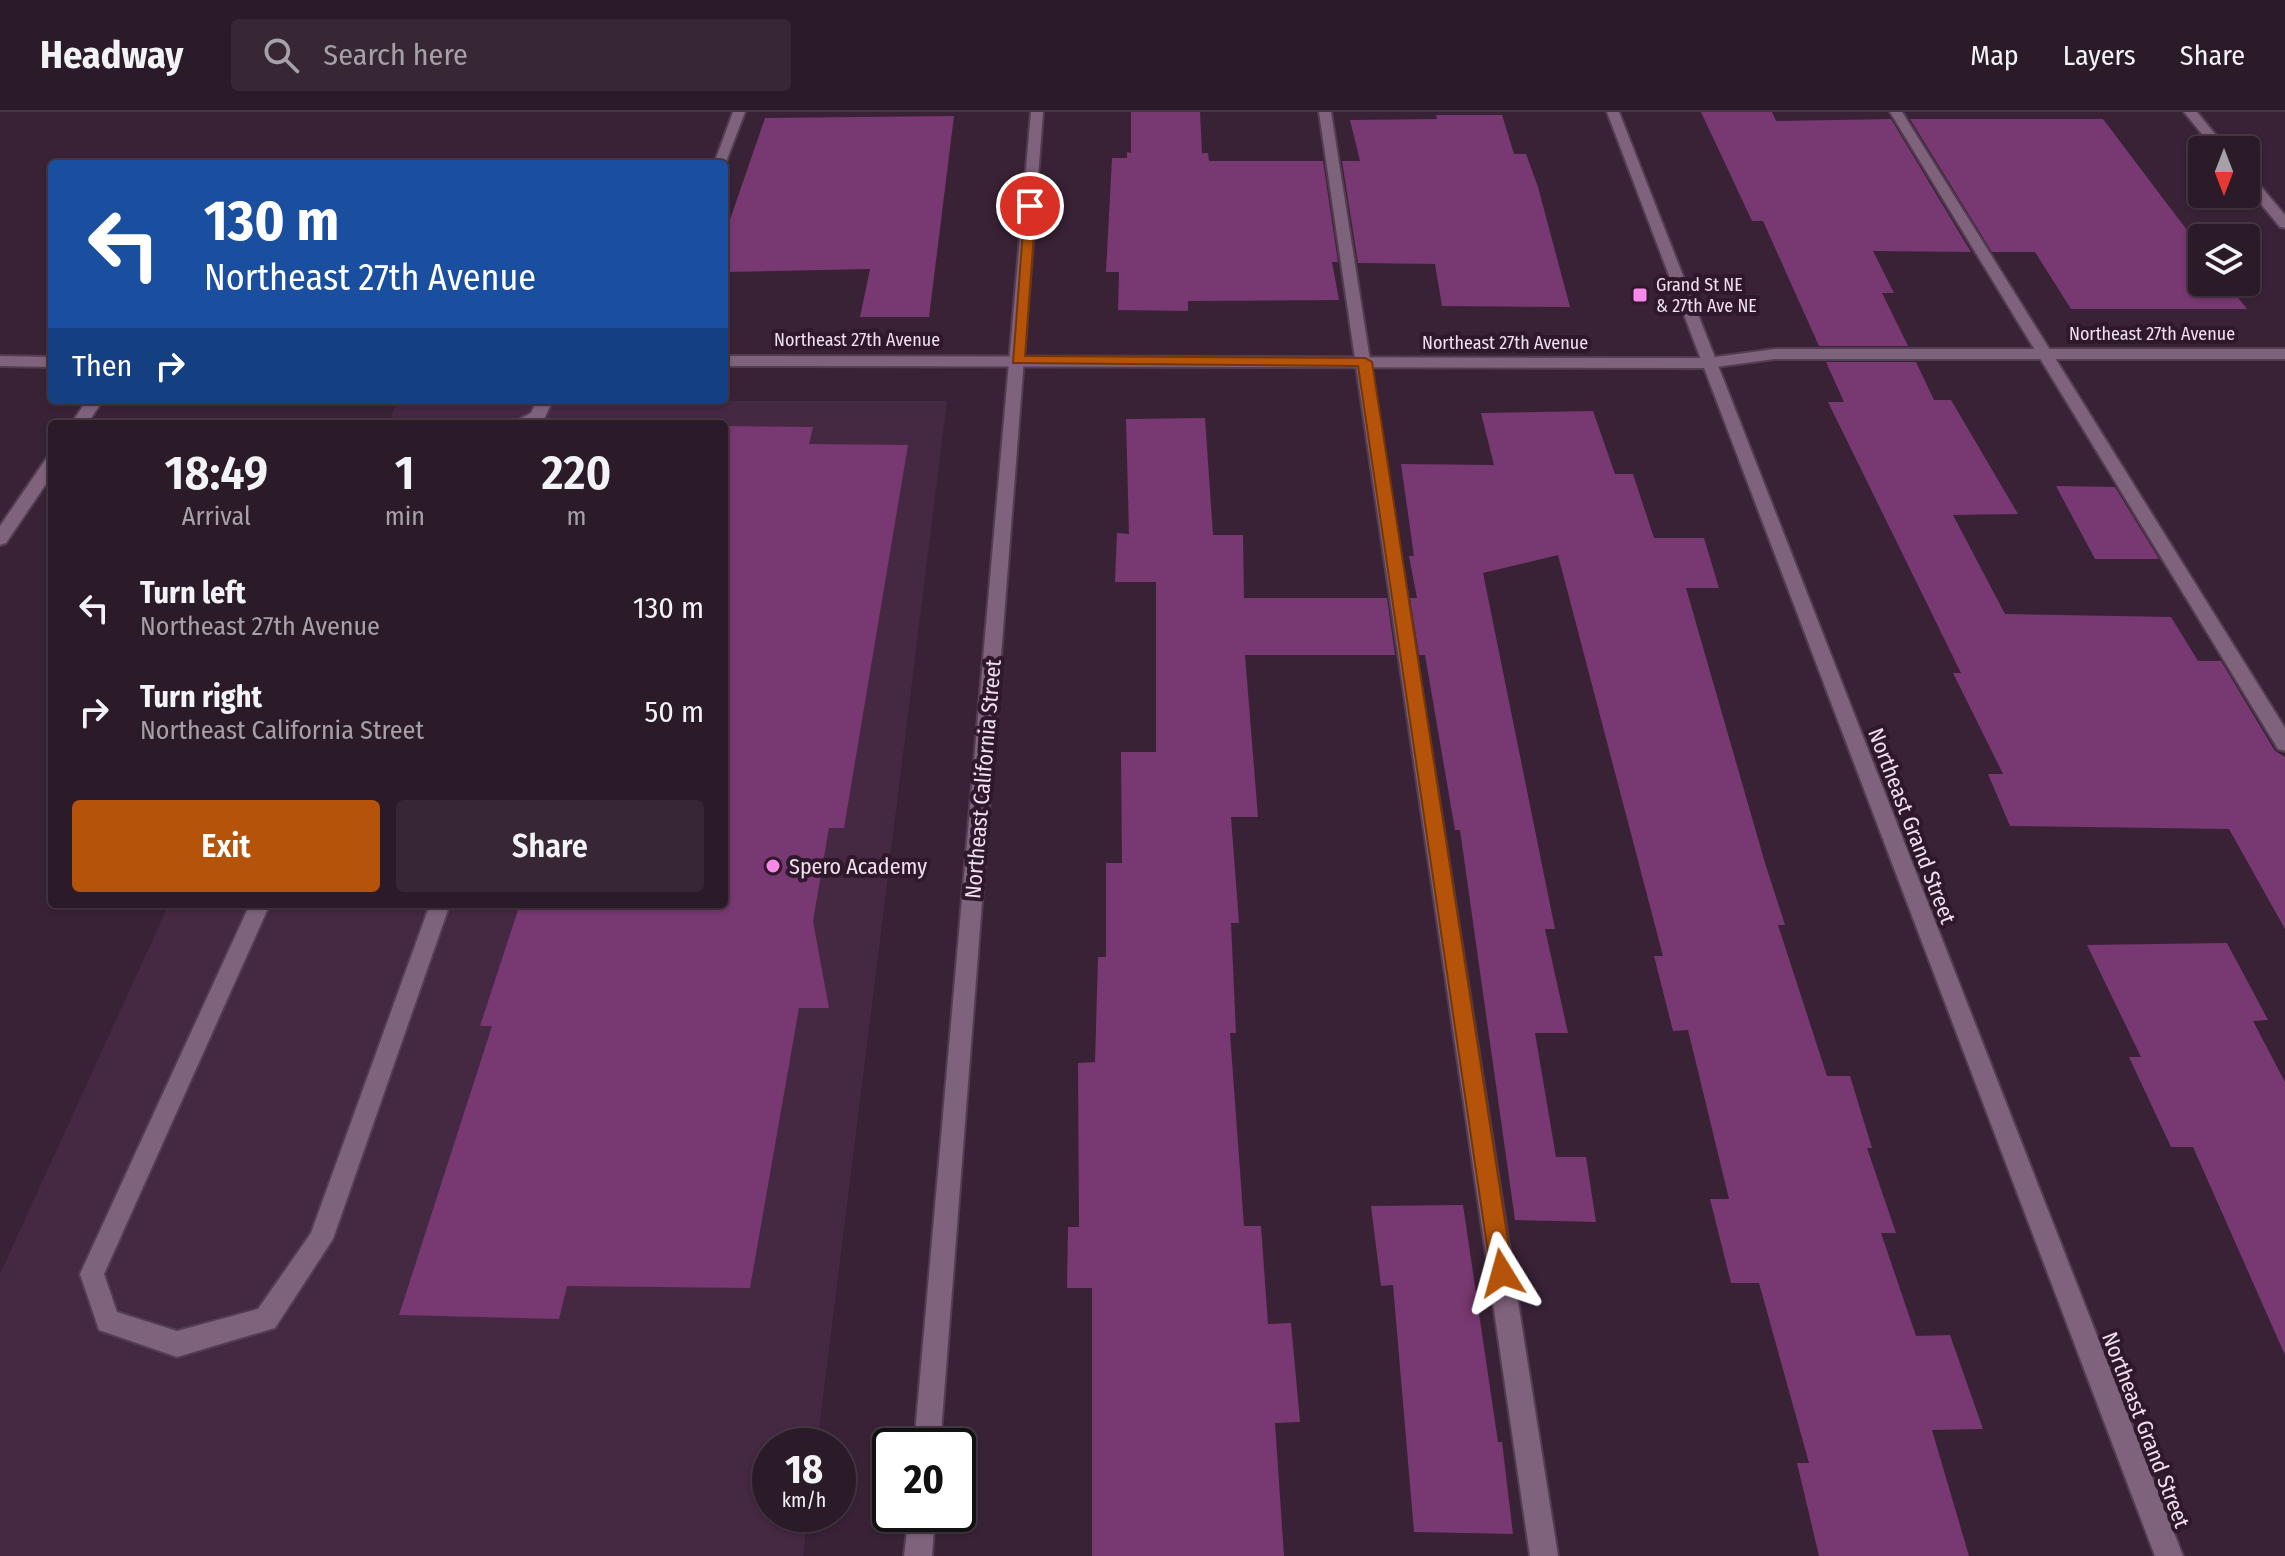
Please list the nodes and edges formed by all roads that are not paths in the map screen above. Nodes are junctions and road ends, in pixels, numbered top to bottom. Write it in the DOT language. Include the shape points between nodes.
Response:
graph roads {
  1 [pos="739,112"];
  2 [pos="1037,112"];
  3 [pos="1325,112"];
  4 [pos="1613,112"];
  5 [pos="1896,112"];
  6 [pos="2190,112"];
  7 [pos="2210,136"];
  8 [pos="722,160"];
  9 [pos="2260,195"];
  10 [pos="2285,224"];
  11 [pos="2043,354"];
  12 [pos="2285,354"];
  13 [pos="1018,360"];
  14 [pos="0,361"];
  15 [pos="728,361"];
  16 [pos="48,362"];
  17 [pos="1365,362"];
  18 [pos="1708,363"];
  19 [pos="48,469"];
  20 [pos="0,539"];
  21 [pos="2285,744"];
  22 [pos="258,908"];
  23 [pos="439,908"];
  24 [pos="929,1428"];
  25 [pos="920,1532"];
  26 [pos="918,1556"];
  27 [pos="1544,1556"];
  28 [pos="2169,1556"];
  1 -- 8 [label="street"];
  2 -- 13 [label="street, Northeast California Street"];
  3 -- 17 [label="street"];
  4 -- 18 [label="street, Northeast Grand Street"];
  5 -- 11 [label="street"];
  6 -- 7 [label="street"];
  9 -- 10 [label="street"];
  11 -- 12 [label="street, Northeast 27th Avenue"];
  11 -- 18 [label="street, Northeast 27th Avenue" via="1775,354"];
  11 -- 21 [label="street"];
  13 -- 15 [label="street, Northeast 27th Avenue"];
  13 -- 17 [label="street, Northeast 27th Avenue"];
  13 -- 24 [label="street, Northeast California Street"];
  14 -- 16 [label="street"];
  17 -- 18 [label="street, Northeast 27th Avenue"];
  17 -- 27 [label="street"];
  18 -- 28 [label="street, Northeast Grand Street"];
  19 -- 20 [label="street"];
  22 -- 23 [label="street" via="92,1274 108,1321 177,1344 266,1319 321,1239"];
  25 -- 26 [label="street"];
}
